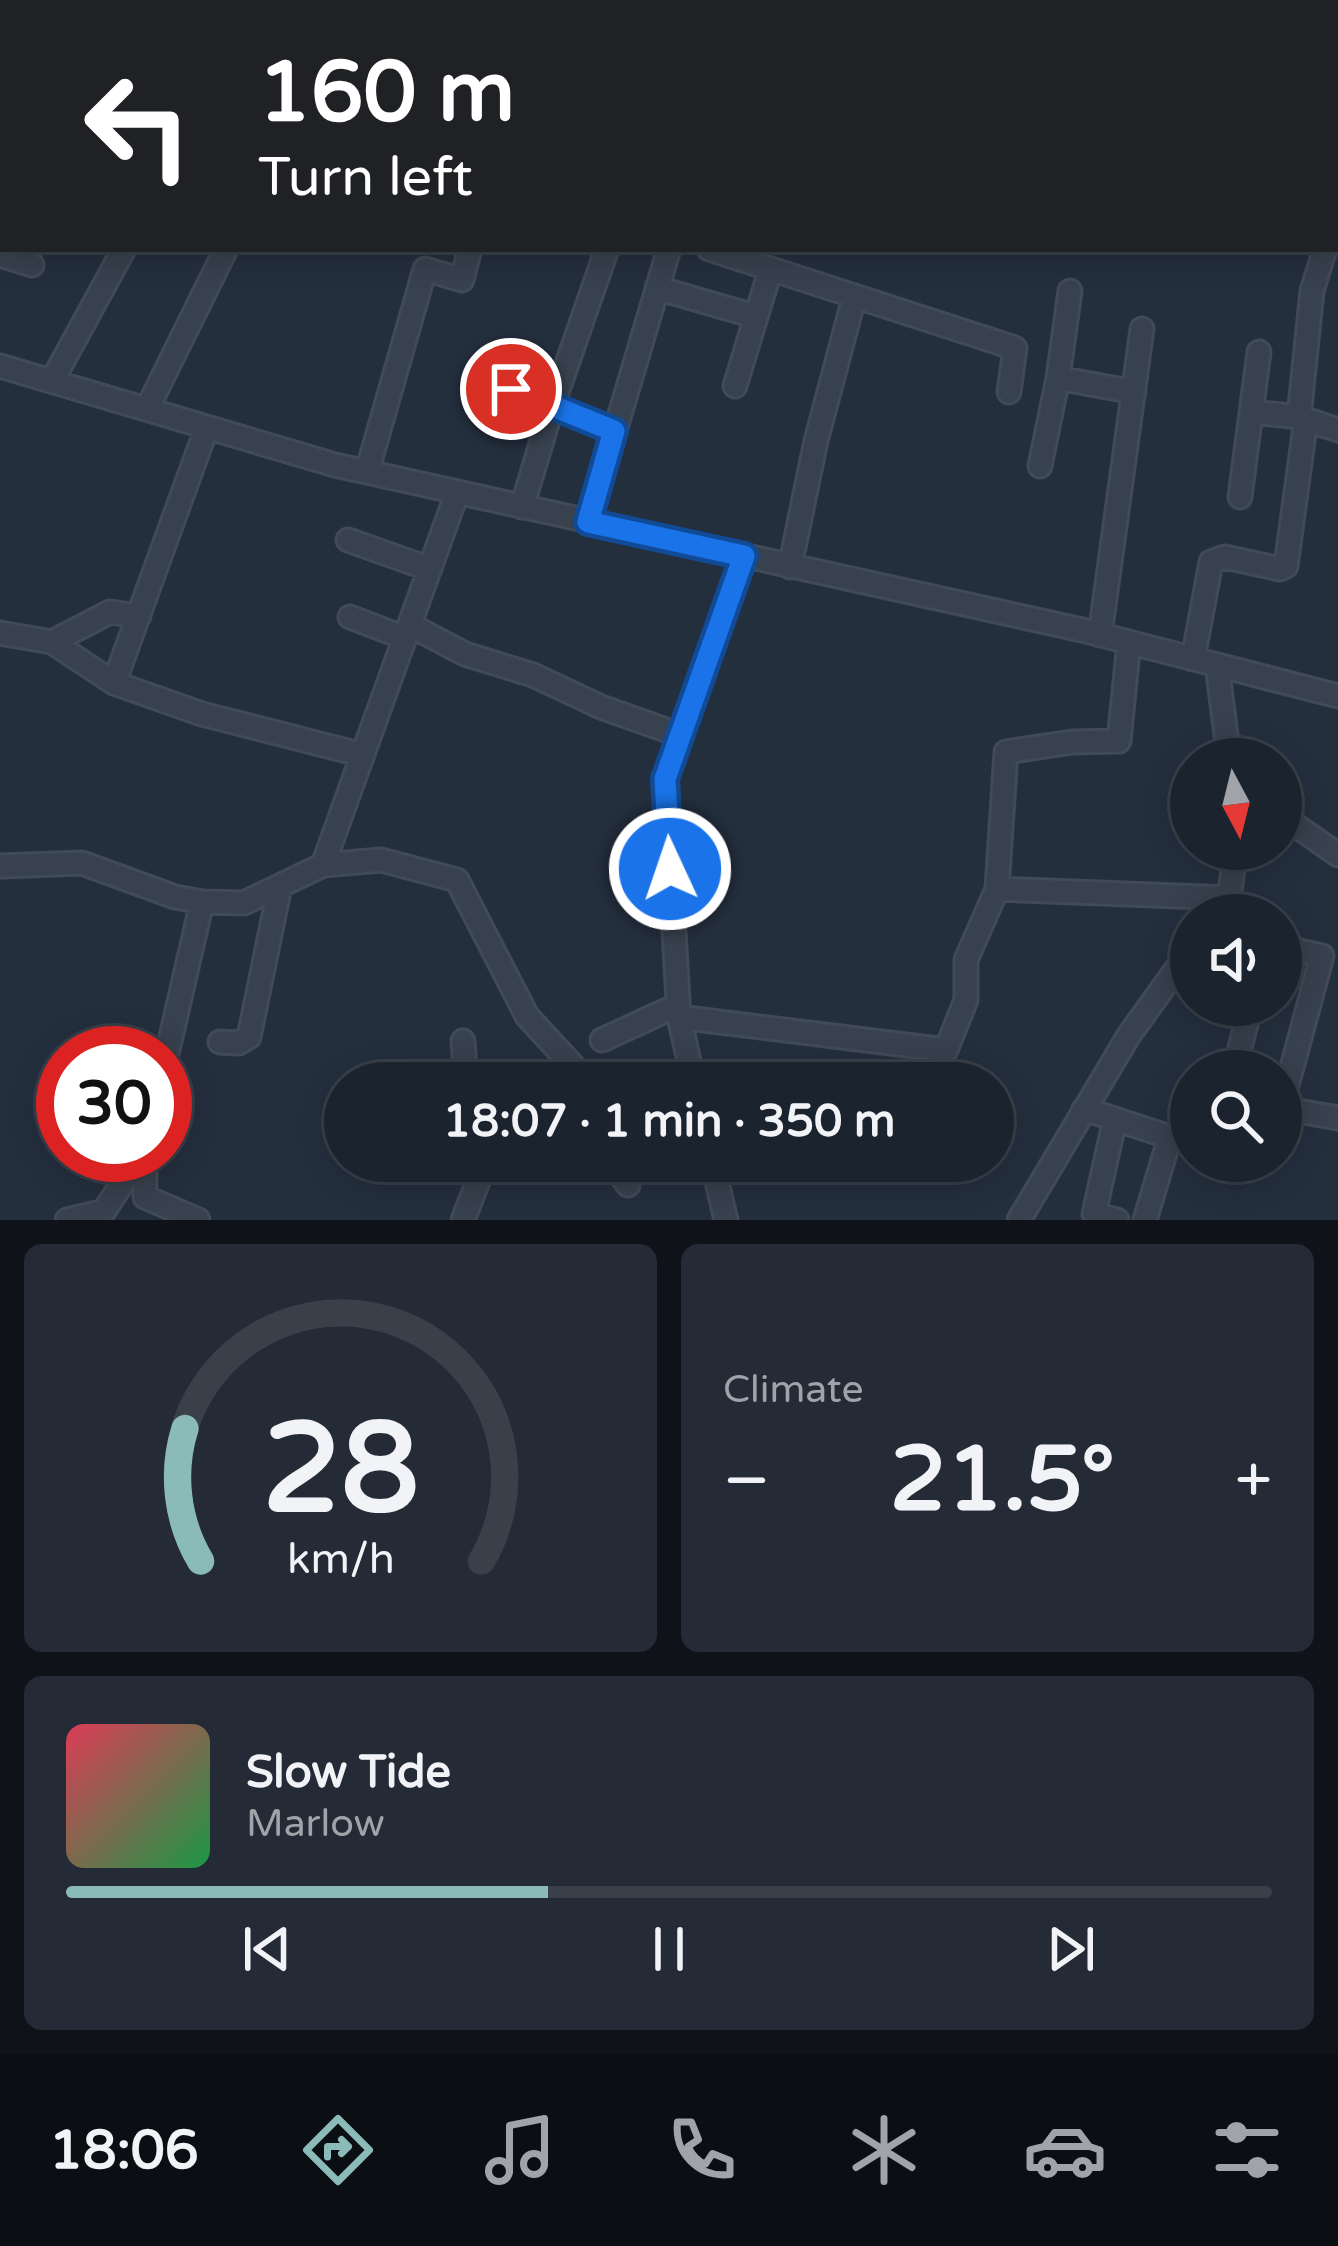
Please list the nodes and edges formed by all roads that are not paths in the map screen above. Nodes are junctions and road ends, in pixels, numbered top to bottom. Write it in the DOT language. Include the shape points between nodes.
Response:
graph roads {
  1 [pos="122,252"];
  2 [pos="225,252"];
  3 [pos="469,252"];
  4 [pos="606,252"];
  5 [pos="668,252"];
  6 [pos="717,252"];
  7 [pos="1324,252"];
  8 [pos="0,255"];
  9 [pos="32,265"];
  10 [pos="770,271"];
  11 [pos="657,288"];
  12 [pos="1070,291"];
  13 [pos="854,298"];
  14 [pos="754,316"];
  15 [pos="1142,329"];
  16 [pos="1258,352"];
  17 [pos="0,366"];
  18 [pos="1058,377"];
  19 [pos="52,381"];
  20 [pos="735,386"];
  21 [pos="511,389"];
  22 [pos="1009,392"];
  23 [pos="1134,392"];
  24 [pos="552,407"];
  25 [pos="147,409"];
  26 [pos="1252,412"];
  27 [pos="1303,418"];
  28 [pos="207,427"];
  29 [pos="1338,430"];
  30 [pos="614,431"];
  31 [pos="1040,466"];
  32 [pos="367,472"];
  33 [pos="458,493"];
  34 [pos="1240,497"];
  35 [pos="522,507"];
  36 [pos="588,522"];
  37 [pos="348,540"];
  38 [pos="744,556"];
  39 [pos="790,567"];
  40 [pos="430,569"];
  41 [pos="139,616"];
  42 [pos="350,616"];
  43 [pos="407,632"];
  44 [pos="0,633"];
  45 [pos="1100,635"];
  46 [pos="52,642"];
  47 [pos="1130,643"];
  48 [pos="1193,658"];
  49 [pos="1217,665"];
  50 [pos="114,683"];
  51 [pos="1338,696"];
  52 [pos="680,735"];
  53 [pos="1226,738"];
  54 [pos="363,754"];
  55 [pos="1302,829"];
  56 [pos="1338,855"];
  57 [pos="0,866"];
  58 [pos="323,866"];
  59 [pos="280,886"];
  60 [pos="997,889"];
  61 [pos="202,902"];
  62 [pos="1170,902"];
  63 [pos="1330,957"];
  64 [pos="1170,978"];
  65 [pos="679,1011"];
  66 [pos="174,1026"];
  67 [pos="602,1040"];
  68 [pos="463,1041"];
  69 [pos="220,1042"];
  70 [pos="464,1062"];
  71 [pos="569,1062"];
  72 [pos="690,1062"];
  73 [pos="1084,1109"];
  74 [pos="1338,1118"];
  75 [pos="1115,1119"];
  76 [pos="124,1182"];
  77 [pos="144,1182"];
  78 [pos="478,1182"];
  79 [pos="626,1182"];
  80 [pos="717,1182"];
  81 [pos="628,1185"];
  82 [pos="67,1220"];
  83 [pos="198,1220"];
  84 [pos="463,1220"];
  85 [pos="726,1220"];
  86 [pos="1019,1220"];
  87 [pos="1117,1220"];
  88 [pos="1145,1220"];
  1 -- 19 [label="street"];
  2 -- 25 [label="street"];
  3 -- 32 [label="street" via="462,280 425,269"];
  4 -- 24 [label="street"];
  5 -- 11 [label="street"];
  6 -- 10 [label="street"];
  7 -- 27 [label="street" via="1312,291"];
  8 -- 9 [label="street"];
  10 -- 13 [label="street"];
  10 -- 14 [label="street"];
  11 -- 14 [label="street"];
  11 -- 30 [label="street"];
  12 -- 18 [label="street"];
  13 -- 22 [label="street" via="1015,348"];
  13 -- 39 [label="street"];
  14 -- 20 [label="street"];
  15 -- 23 [label="street"];
  16 -- 26 [label="street"];
  17 -- 19 [label="street"];
  18 -- 23 [label="street"];
  18 -- 31 [label="street"];
  19 -- 25 [label="street"];
  21 -- 24 [label="street"];
  23 -- 45 [label="street"];
  24 -- 30 [label="street"];
  24 -- 35 [label="street"];
  25 -- 28 [label="street"];
  26 -- 27 [label="street"];
  26 -- 34 [label="street"];
  27 -- 29 [label="street"];
  27 -- 48 [label="street" via="1286,566 1210,562"];
  28 -- 32 [label="street"];
  28 -- 41 [label="street"];
  30 -- 36 [label="street"];
  32 -- 33 [label="street"];
  33 -- 35 [label="street"];
  33 -- 40 [label="street"];
  35 -- 36 [label="street"];
  36 -- 38 [label="street"];
  37 -- 40 [label="street"];
  38 -- 39 [label="street"];
  38 -- 52 [label="street"];
  39 -- 45 [label="street"];
  40 -- 43 [label="street"];
  41 -- 46 [label="street" via="110,612"];
  41 -- 50 [label="street"];
  42 -- 43 [label="street"];
  43 -- 52 [label="street"];
  43 -- 54 [label="street"];
  44 -- 46 [label="street"];
  45 -- 47 [label="street"];
  46 -- 50 [label="street"];
  47 -- 48 [label="street"];
  47 -- 60 [label="street" via="1118,742 1006,752"];
  48 -- 49 [label="street"];
  49 -- 51 [label="street"];
  49 -- 53 [label="street"];
  50 -- 54 [label="street"];
  52 -- 65 [label="street" via="665,779"];
  54 -- 58 [label="street"];
  55 -- 56 [label="street"];
  57 -- 61 [label="street" via="82,863"];
  58 -- 59 [label="street"];
  58 -- 71 [label="street" via="381,860 457,880 527,1016"];
  59 -- 61 [label="street" via="244,903"];
  59 -- 69 [label="street" via="250,1037"];
  60 -- 62 [label="street"];
  60 -- 65 [label="street" via="966,960 966,1000 946,1050"];
  61 -- 66 [label="street"];
  63 -- 74 [label="street" via="1281,1108"];
  64 -- 73 [label="street"];
  65 -- 67 [label="street"];
  65 -- 72 [label="street"];
  68 -- 70 [label="street"];
  73 -- 75 [label="street"];
  73 -- 86 [label="street"];
  75 -- 87 [label="street" via="1094,1214"];
  75 -- 88 [label="street" via="1170,1137"];
  76 -- 82 [label="street" via="104,1211"];
  77 -- 83 [label="street" via="145,1197"];
  78 -- 84 [label="street"];
  79 -- 81 [label="street"];
  80 -- 85 [label="street"];
}
